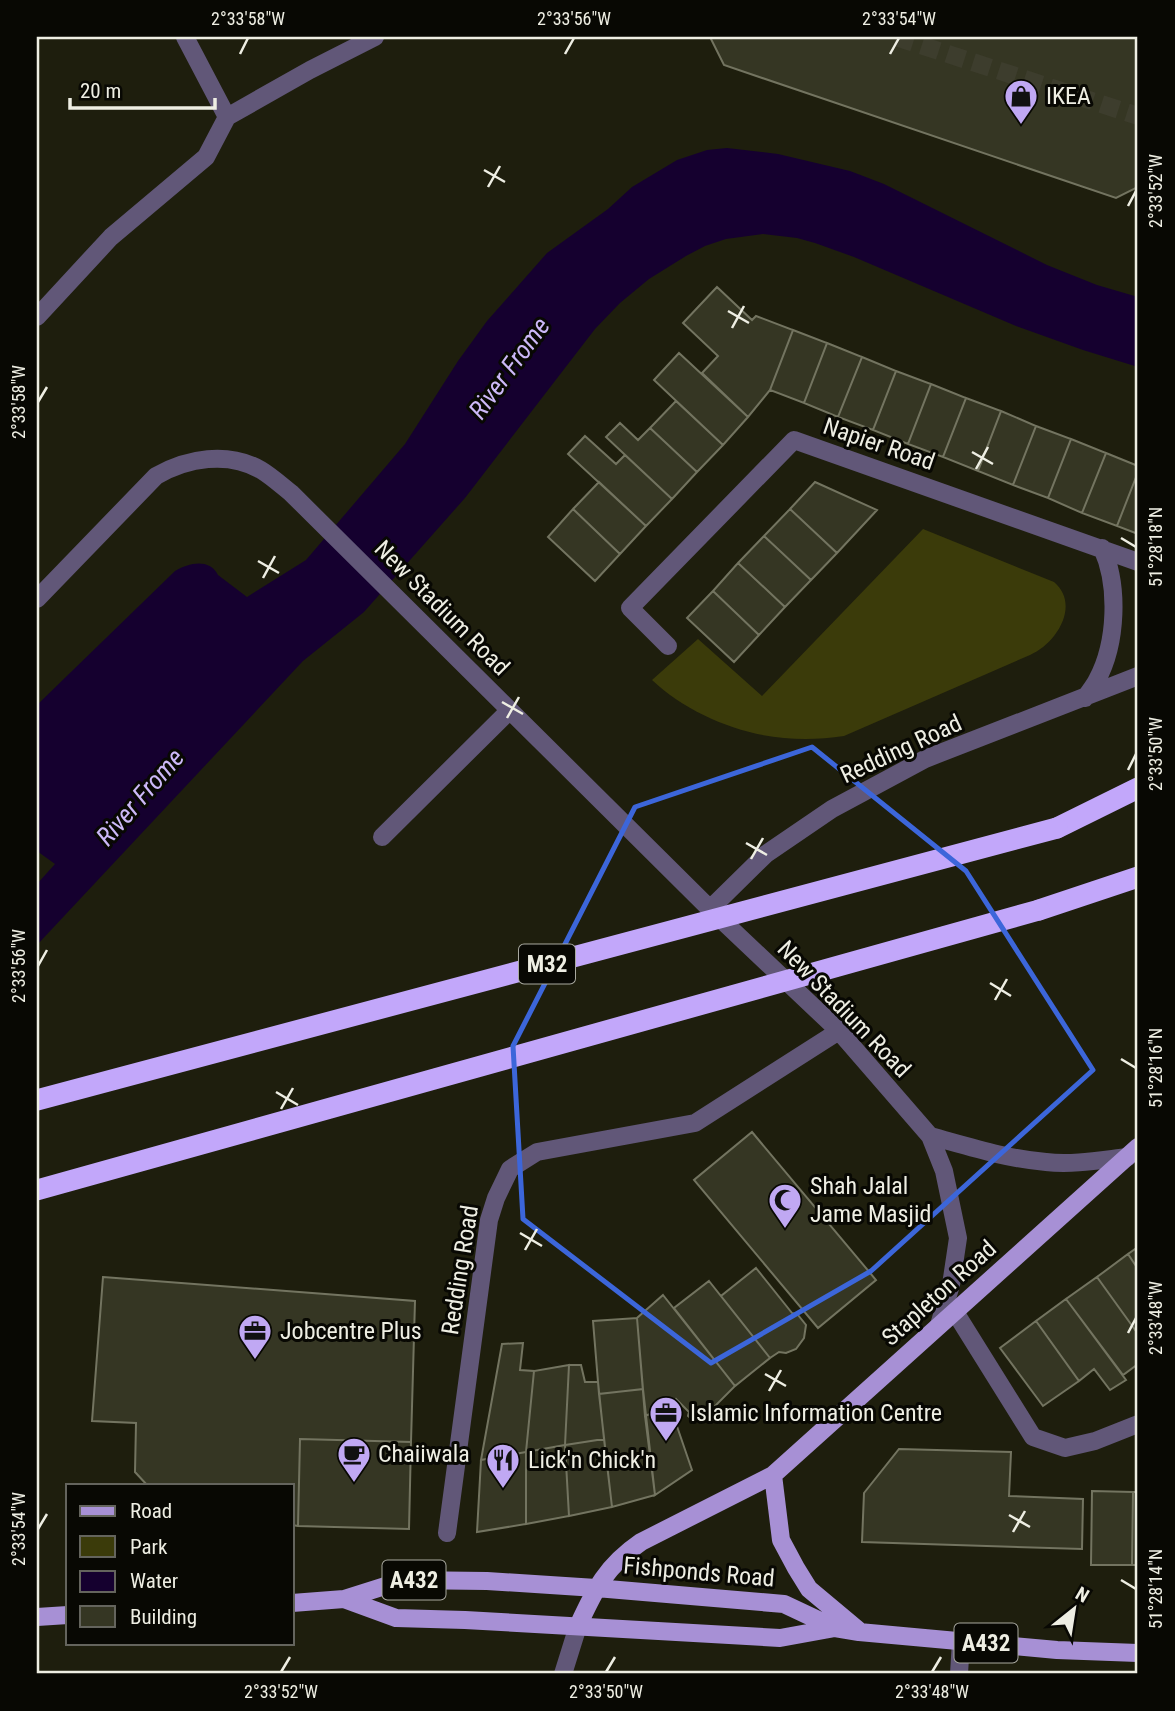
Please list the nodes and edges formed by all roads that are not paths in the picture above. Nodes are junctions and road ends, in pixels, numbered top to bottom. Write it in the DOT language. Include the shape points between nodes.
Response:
graph roads {
  1 [pos="185,37"];
  2 [pos="375,37"];
  3 [pos="227,117"];
  4 [pos="37,317"];
  5 [pos="1101,548"];
  6 [pos="1138,562"];
  7 [pos="37,598"];
  8 [pos="668,646"];
  9 [pos="1138,676"];
  10 [pos="1085,698"];
  11 [pos="510,710"];
  12 [pos="1138,788"];
  13 [pos="1138,801"];
  14 [pos="1057,828"];
  15 [pos="382,837"];
  16 [pos="1138,877"];
  17 [pos="1138,888"];
  18 [pos="710,909"];
  19 [pos="1039,910"];
  20 [pos="839,1031"];
  21 [pos="37,1100"];
  22 [pos="929,1136"];
  23 [pos="1133,1152"];
  24 [pos="37,1190"];
  25 [pos="954,1312"];
  26 [pos="939,1325"];
  27 [pos="1138,1424"];
  28 [pos="773,1475"];
  29 [pos="447,1533"];
  30 [pos="596,1588"];
  31 [pos="344,1599"];
  32 [pos="294,1603"];
  33 [pos="66,1615"];
  34 [pos="37,1617"];
  35 [pos="578,1626"];
  36 [pos="835,1628"];
  37 [pos="859,1632"];
  38 [pos="961,1641"];
  39 [pos="1138,1653"];
  40 [pos="563,1674"];
  41 [pos="959,1674"];
  1 -- 3 [label="street"];
  2 -- 3 [label="street"];
  3 -- 4 [label="street" via="206,157 111,237"];
  5 -- 6 [label="street, Napier Road"];
  5 -- 8 [label="street, Napier Road" via="794,440 630,608"];
  5 -- 10 [label="street" via="1111,576 1113,615 1105,661"];
  7 -- 11 [label="street, New Stadium Road" via="156,476 171,467 203,460 240,461 260,469 291,493"];
  9 -- 10 [label="street, Redding Road"];
  10 -- 18 [label="street, Redding Road" via="925,759 832,809 766,854"];
  11 -- 15 [label="street"];
  11 -- 18 [label="street, New Stadium Road"];
  12 -- 14 [label="highway, M32"];
  13 -- 14 [label="highway, M32"];
  14 -- 21 [label="highway, M32, bridge"];
  16 -- 19 [label="highway"];
  17 -- 19 [label="highway"];
  18 -- 20 [label="street, New Stadium Road"];
  19 -- 24 [label="highway, bridge"];
  20 -- 22 [label="street, New Stadium Road"];
  20 -- 29 [label="street, Redding Road" via="695,1123 537,1152 510,1169 489,1220"];
  22 -- 23 [label="street" via="1047,1163"];
  22 -- 26 [label="street, New Stadium Road" via="944,1171 958,1238"];
  23 -- 25 [label="main road, Stapleton Road"];
  25 -- 26 [label="main road, Stapleton Road"];
  25 -- 27 [label="street" via="1033,1437 1065,1448"];
  26 -- 28 [label="main road, Stapleton Road"];
  28 -- 30 [label="main road, Stapleton Road" via="641,1542 625,1553"];
  28 -- 37 [label="main road" via="781,1540 796,1568 809,1589"];
  30 -- 31 [label="main road, A432" via="404,1580"];
  30 -- 35 [label="main road, Stapleton Road"];
  30 -- 36 [label="main road, Fishponds Road / A432" via="784,1604"];
  31 -- 32 [label="main road, A432"];
  31 -- 35 [label="main road, A432" via="396,1618"];
  33 -- 34 [label="main road"];
  35 -- 36 [label="main road, Fishponds Road / A432" via="780,1638"];
  35 -- 40 [label="street"];
  36 -- 37 [label="main road, Fishponds Road / A432"];
  37 -- 38 [label="main road, Fishponds Road / A432"];
  38 -- 39 [label="main road, Fishponds Road / A432"];
  38 -- 41 [label="street"];
}
